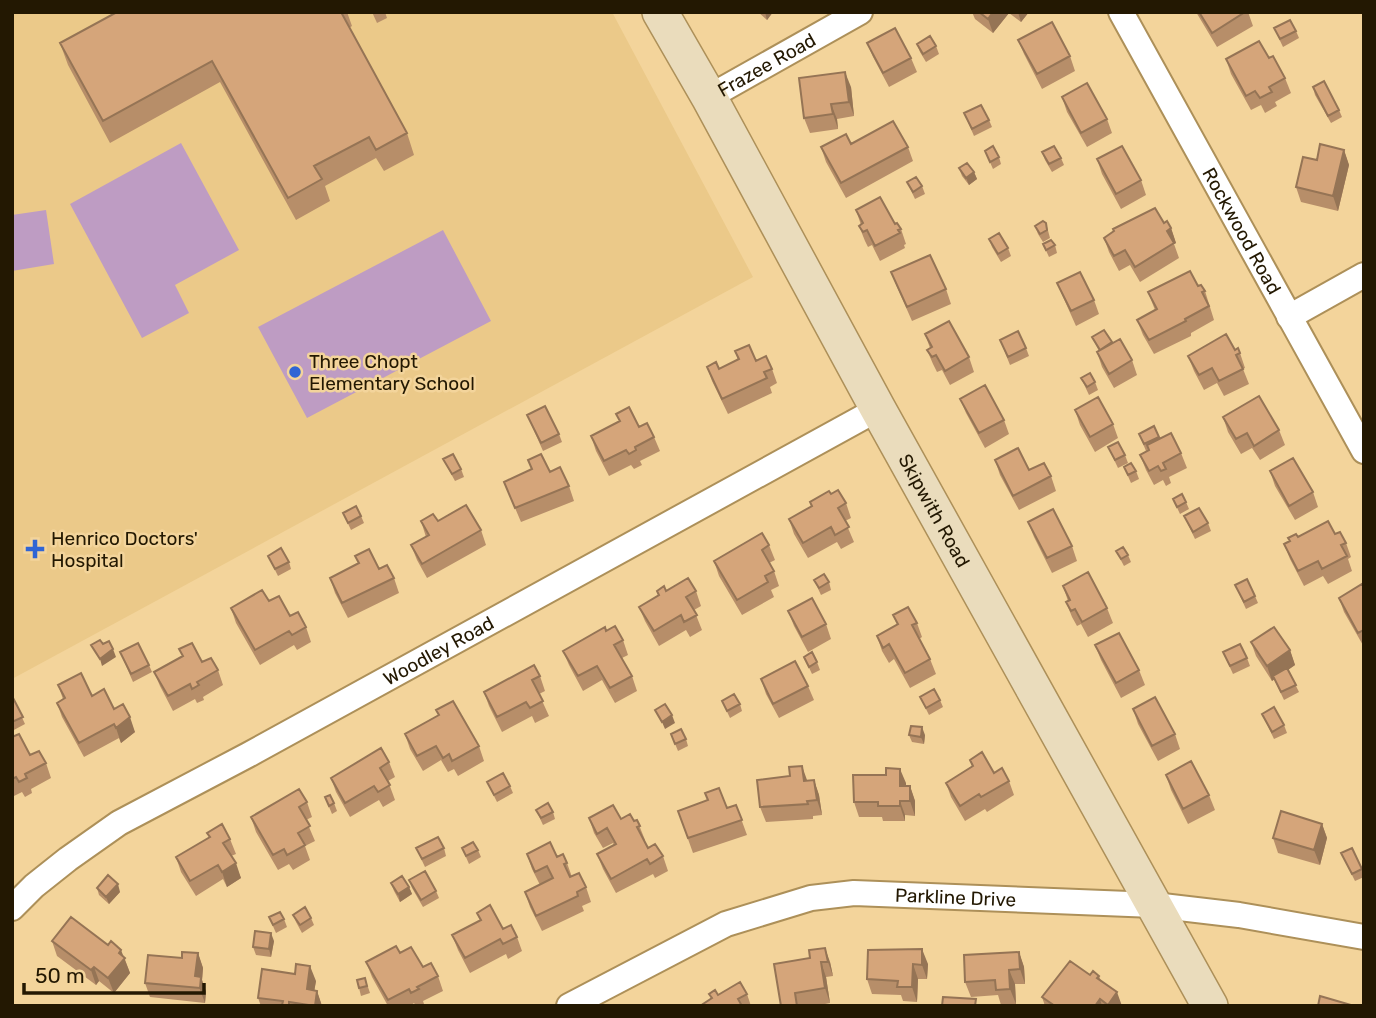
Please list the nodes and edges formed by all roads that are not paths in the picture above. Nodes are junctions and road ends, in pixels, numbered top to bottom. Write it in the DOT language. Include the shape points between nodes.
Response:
graph roads {
  1 [pos="660,12"];
  2 [pos="860,12"];
  3 [pos="1121,12"];
  4 [pos="709,97"];
  5 [pos="1364,275"];
  6 [pos="1289,317"];
  7 [pos="878,410"];
  8 [pos="1364,451"];
  9 [pos="1154,905"];
  10 [pos="12,908"];
  11 [pos="1364,937"];
  12 [pos="569,1006"];
  13 [pos="1210,1006"];
  1 -- 4 [label="main road, Skipwith Road"];
  2 -- 4 [label="street, Frazee Road"];
  3 -- 6 [label="street, Rockwood Road"];
  4 -- 7 [label="main road, Skipwith Road"];
  5 -- 6 [label="street"];
  6 -- 8 [label="street, Rockwood Road"];
  7 -- 9 [label="main road, Skipwith Road"];
  7 -- 10 [label="street, Woodley Road" via="119,822"];
  9 -- 11 [label="street, Parkline Drive"];
  9 -- 12 [label="street, Parkline Drive" via="854,893 811,898 726,924"];
  9 -- 13 [label="main road, Skipwith Road"];
}
